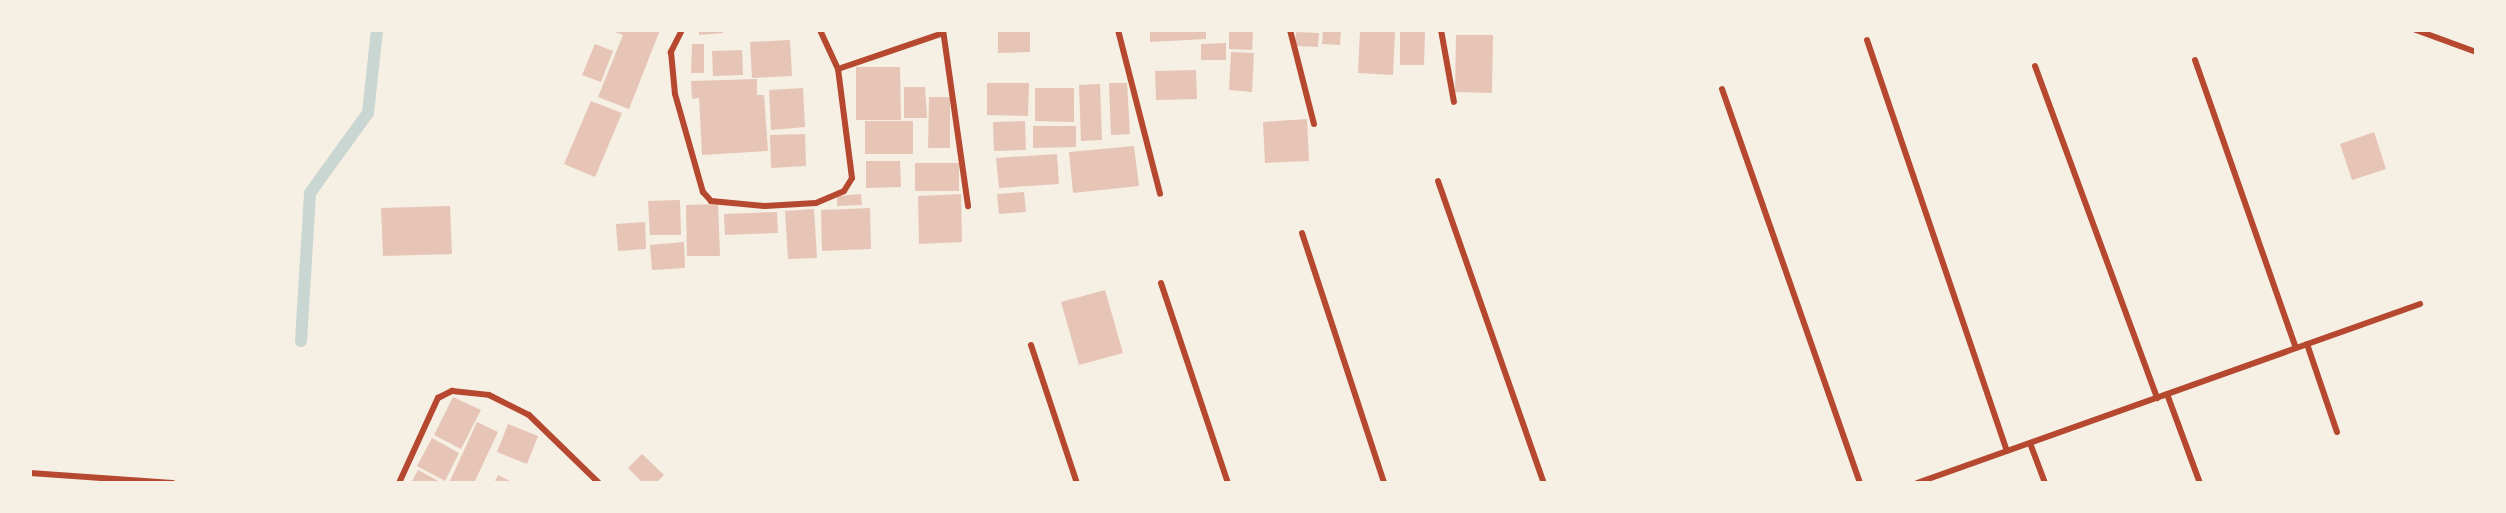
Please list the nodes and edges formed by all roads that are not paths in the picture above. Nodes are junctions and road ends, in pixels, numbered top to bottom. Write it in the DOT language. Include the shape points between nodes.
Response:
graph roads {
  1 [pos="682,30"];
  2 [pos="820,30"];
  3 [pos="1118,30"];
  4 [pos="1290,30"];
  5 [pos="1441,30"];
  6 [pos="2416,30"];
  7 [pos="943,32"];
  8 [pos="1867,40"];
  9 [pos="2476,52"];
  10 [pos="2195,60"];
  11 [pos="2035,66"];
  12 [pos="838,69"];
  13 [pos="1722,89"];
  14 [pos="1454,102"];
  15 [pos="1314,124"];
  16 [pos="1438,181"];
  17 [pos="1160,194"];
  18 [pos="968,207"];
  19 [pos="1302,233"];
  20 [pos="1161,283"];
  21 [pos="2420,304"];
  22 [pos="2307,344"];
  23 [pos="1031,345"];
  24 [pos="2296,348"];
  25 [pos="2167,394"];
  26 [pos="2157,398"];
  27 [pos="2337,432"];
  28 [pos="2030,443"];
  29 [pos="2007,451"];
  30 [pos="30,473"];
  31 [pos="47,475"];
  32 [pos="46,483"];
  33 [pos="173,483"];
  34 [pos="399,483"];
  35 [pos="599,483"];
  36 [pos="1077,483"];
  37 [pos="1228,483"];
  38 [pos="1384,483"];
  39 [pos="1544,483"];
  40 [pos="1860,483"];
  41 [pos="1917,483"];
  42 [pos="2045,483"];
  43 [pos="2200,483"];
  1 -- 12 [label="street" via="671,52 675,94 703,192 711,201 765,207 816,203 844,190 852,178"];
  2 -- 12 [label="street"];
  3 -- 17 [label="street"];
  4 -- 15 [label="street"];
  5 -- 14 [label="street"];
  6 -- 9 [label="street"];
  7 -- 12 [label="street"];
  7 -- 18 [label="street"];
  8 -- 29 [label="street"];
  10 -- 24 [label="street"];
  11 -- 26 [label="street"];
  13 -- 40 [label="street"];
  16 -- 39 [label="street"];
  19 -- 38 [label="street"];
  20 -- 37 [label="street"];
  21 -- 22 [label="street"];
  22 -- 24 [label="street"];
  22 -- 27 [label="street"];
  23 -- 36 [label="street"];
  24 -- 25 [label="street"];
  25 -- 26 [label="street"];
  25 -- 43 [label="street"];
  26 -- 28 [label="street"];
  28 -- 29 [label="street"];
  28 -- 42 [label="street"];
  29 -- 41 [label="street"];
  30 -- 31 [label="street"];
  31 -- 32 [label="street"];
  31 -- 33 [label="street"];
  34 -- 35 [label="street" via="438,398 452,391 489,396 530,415"];
}
